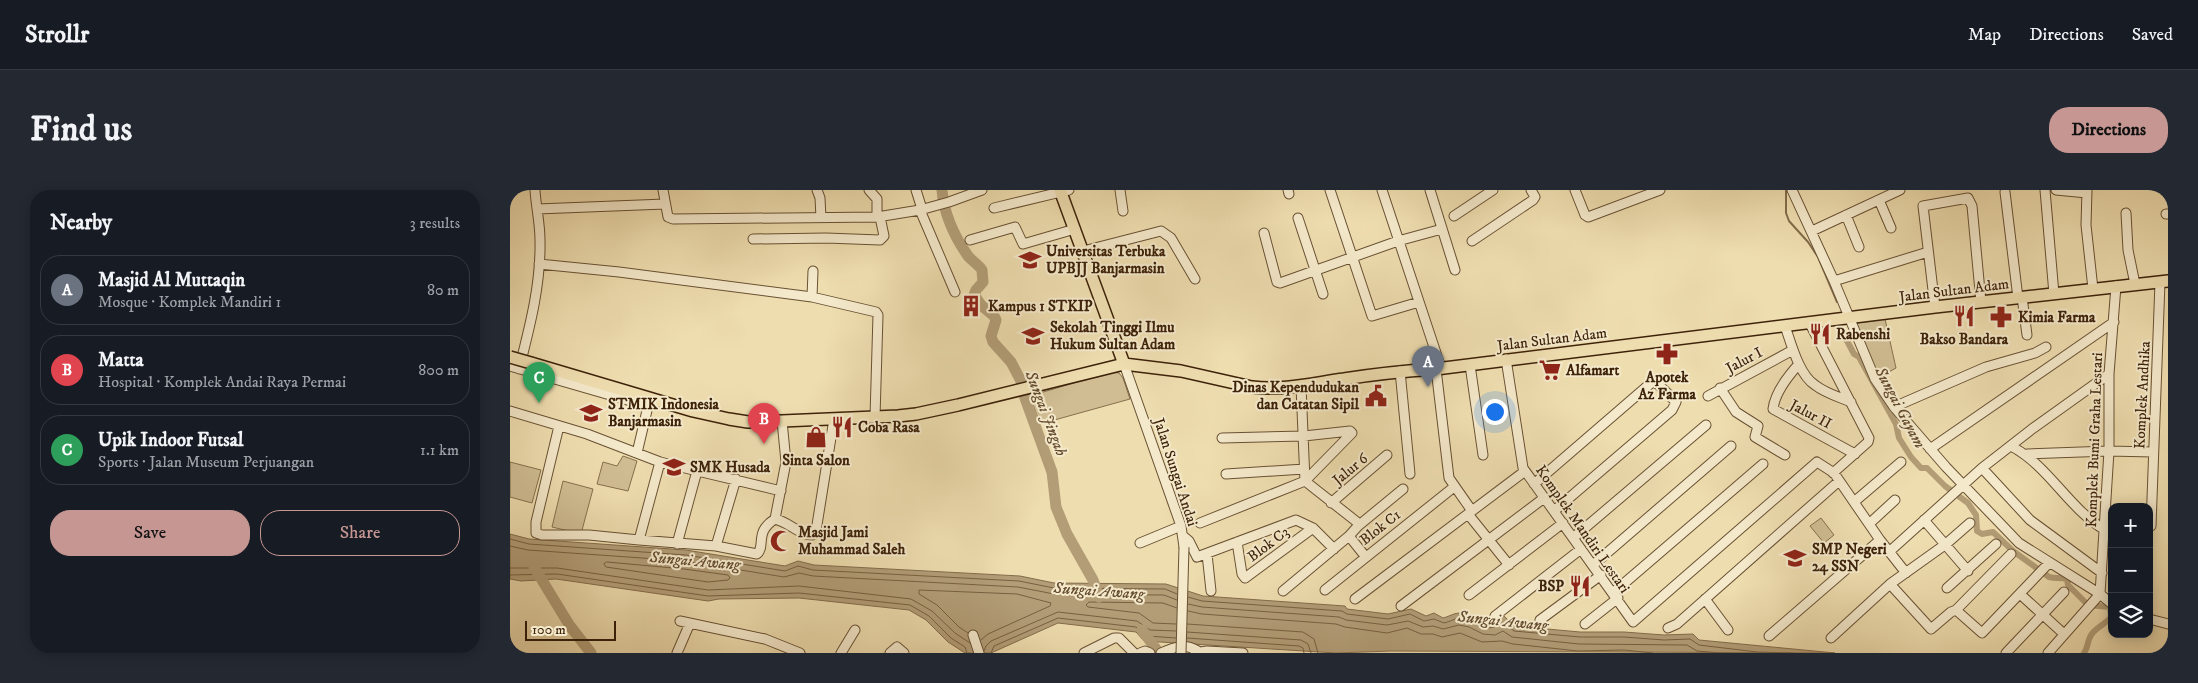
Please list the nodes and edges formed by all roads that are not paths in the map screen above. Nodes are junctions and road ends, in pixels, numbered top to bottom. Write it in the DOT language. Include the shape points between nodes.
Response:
graph roads {
  1 [pos="534,190"];
  2 [pos="663,190"];
  3 [pos="817,190"];
  4 [pos="869,190"];
  5 [pos="916,190"];
  6 [pos="982,190"];
  7 [pos="1120,190"];
  8 [pos="1330,190"];
  9 [pos="1382,190"];
  10 [pos="1430,190"];
  11 [pos="1493,190"];
  12 [pos="1531,190"];
  13 [pos="1574,190"];
  14 [pos="1660,190"];
  15 [pos="1792,190"];
  16 [pos="1900,190"];
  17 [pos="2045,190"];
  18 [pos="2056,190"];
  19 [pos="1063,191"];
  20 [pos="2087,191"];
  21 [pos="2005,192"];
  22 [pos="1879,200"];
  23 [pos="664,204"];
  24 [pos="994,208"];
  25 [pos="537,209"];
  26 [pos="921,210"];
  27 [pos="1123,211"];
  28 [pos="2126,213"];
  29 [pos="1846,215"];
  30 [pos="1454,216"];
  31 [pos="879,217"];
  32 [pos="822,218"];
  33 [pos="1298,218"];
  34 [pos="1891,228"];
  35 [pos="1075,229"];
  36 [pos="1442,229"];
  37 [pos="1812,230"];
  38 [pos="1264,233"];
  39 [pos="753,239"];
  40 [pos="970,240"];
  41 [pos="1472,241"];
  42 [pos="1398,242"];
  43 [pos="1859,247"];
  44 [pos="1083,251"];
  45 [pos="1928,252"];
  46 [pos="1353,257"];
  47 [pos="539,264"];
  48 [pos="1455,270"];
  49 [pos="813,271"];
  50 [pos="1314,271"];
  51 [pos="1195,279"];
  52 [pos="1834,281"];
  53 [pos="2164,282"];
  54 [pos="2135,284"];
  55 [pos="2116,286"];
  56 [pos="2094,289"];
  57 [pos="955,292"];
  58 [pos="1323,294"];
  59 [pos="2054,294"];
  60 [pos="812,297"];
  61 [pos="2020,298"];
  62 [pos="1419,302"];
  63 [pos="1981,302"];
  64 [pos="1935,306"];
  65 [pos="1849,318"];
  66 [pos="1809,322"];
  67 [pos="2114,322"];
  68 [pos="1785,326"];
  69 [pos="2027,335"];
  70 [pos="2046,347"];
  71 [pos="1793,350"];
  72 [pos="510,357"];
  73 [pos="1506,359"];
  74 [pos="1124,364"];
  75 [pos="1470,364"];
  76 [pos="1799,364"];
  77 [pos="514,367"];
  78 [pos="1438,369"];
  79 [pos="1400,371"];
  80 [pos="2109,374"];
  81 [pos="1301,386"];
  82 [pos="1720,388"];
  83 [pos="1708,396"];
  84 [pos="649,402"];
  85 [pos="1851,402"];
  86 [pos="1894,407"];
  87 [pos="510,411"];
  88 [pos="875,417"];
  89 [pos="834,419"];
  90 [pos="782,421"];
  91 [pos="1706,425"];
  92 [pos="559,426"];
  93 [pos="1304,436"];
  94 [pos="1222,438"];
  95 [pos="1730,446"];
  96 [pos="2011,446"];
  97 [pos="1930,449"];
  98 [pos="2109,451"];
  99 [pos="2153,452"];
  100 [pos="637,453"];
  101 [pos="1855,454"];
  102 [pos="2027,454"];
  103 [pos="1387,455"];
  104 [pos="1483,455"];
  105 [pos="1785,455"];
  106 [pos="660,462"];
  107 [pos="1901,462"];
  108 [pos="1763,464"];
  109 [pos="1982,468"];
  110 [pos="1304,469"];
  111 [pos="696,471"];
  112 [pos="1525,471"];
  113 [pos="1833,472"];
  114 [pos="1226,474"];
  115 [pos="1410,474"];
  116 [pos="736,479"];
  117 [pos="1305,480"];
  118 [pos="1839,481"];
  119 [pos="1534,484"];
  120 [pos="1454,487"];
  121 [pos="1404,489"];
  122 [pos="1958,490"];
  123 [pos="781,491"];
  124 [pos="1544,498"];
  125 [pos="1895,500"];
  126 [pos="1854,502"];
  127 [pos="1331,503"];
  128 [pos="2151,503"];
  129 [pos="1554,511"];
  130 [pos="1470,512"];
  131 [pos="775,519"];
  132 [pos="1924,520"];
  133 [pos="1200,523"];
  134 [pos="1562,523"];
  135 [pos="1970,523"];
  136 [pos="1869,524"];
  137 [pos="1358,526"];
  138 [pos="1313,528"];
  139 [pos="2105,530"];
  140 [pos="1182,531"];
  141 [pos="1348,536"];
  142 [pos="1573,538"];
  143 [pos="1489,539"];
  144 [pos="639,540"];
  145 [pos="1880,540"];
  146 [pos="1140,542"];
  147 [pos="1237,542"];
  148 [pos="677,544"];
  149 [pos="1946,544"];
  150 [pos="1996,544"];
  151 [pos="716,546"];
  152 [pos="1334,549"];
  153 [pos="1581,549"];
  154 [pos="1889,552"];
  155 [pos="1207,554"];
  156 [pos="2011,554"];
  157 [pos="1365,556"];
  158 [pos="1509,565"];
  159 [pos="1592,565"];
  160 [pos="2046,566"];
  161 [pos="1968,571"];
  162 [pos="1906,573"];
  163 [pos="2102,573"];
  164 [pos="1600,575"];
  165 [pos="1890,584"];
  166 [pos="1947,588"];
  167 [pos="1325,590"];
  168 [pos="1210,591"];
  169 [pos="1283,591"];
  170 [pos="2064,592"];
  171 [pos="2020,594"];
  172 [pos="2100,594"];
  173 [pos="1616,595"];
  174 [pos="1469,596"];
  175 [pos="1355,599"];
  176 [pos="1705,599"];
  177 [pos="2108,601"];
  178 [pos="1401,606"];
  179 [pos="1956,610"];
  180 [pos="2044,614"];
  181 [pos="1495,616"];
  182 [pos="1540,620"];
  183 [pos="2153,620"];
  184 [pos="680,621"];
  185 [pos="690,623"];
  186 [pos="1585,624"];
  187 [pos="2168,624"];
  188 [pos="1668,628"];
  189 [pos="856,630"];
  190 [pos="1728,630"];
  191 [pos="2064,634"];
  192 [pos="973,635"];
  193 [pos="1770,636"];
  194 [pos="1831,638"];
  195 [pos="793,652"];
  196 [pos="1202,652"];
  197 [pos="677,653"];
  198 [pos="841,653"];
  199 [pos="890,653"];
  200 [pos="904,653"];
  201 [pos="979,653"];
  202 [pos="1084,653"];
  203 [pos="1134,653"];
  204 [pos="1140,653"];
  205 [pos="1150,653"];
  206 [pos="1162,653"];
  207 [pos="1181,653"];
  208 [pos="1242,653"];
  209 [pos="2006,653"];
  210 [pos="2048,653"];
  1 -- 25 [label="street"];
  2 -- 23 [label="street"];
  3 -- 32 [label="street"];
  4 -- 31 [label="street" via="876,199"];
  5 -- 26 [label="street"];
  6 -- 26 [label="street"];
  7 -- 27 [label="street"];
  8 -- 46 [label="street"];
  9 -- 42 [label="street"];
  10 -- 36 [label="street"];
  11 -- 30 [label="street"];
  12 -- 41 [label="street" via="1535,197 1533,200"];
  13 -- 14 [label="street" via="1588,217"];
  15 -- 37 [label="street"];
  16 -- 22 [label="street"];
  17 -- 59 [label="street"];
  18 -- 20 [label="street"];
  19 -- 24 [label="street"];
  19 -- 35 [label="main road"];
  20 -- 56 [label="street" via="2086,224"];
  21 -- 61 [label="street"];
  22 -- 29 [label="street"];
  22 -- 34 [label="street"];
  23 -- 25 [label="street"];
  23 -- 32 [label="street" via="668,217 673,219"];
  25 -- 47 [label="street"];
  26 -- 31 [label="street"];
  26 -- 57 [label="street"];
  28 -- 54 [label="street" via="2128,250"];
  29 -- 37 [label="street"];
  29 -- 43 [label="street"];
  31 -- 32 [label="street"];
  31 -- 39 [label="street" via="884,236 880,240"];
  33 -- 50 [label="street"];
  35 -- 40 [label="street" via="1023,244 1015,227"];
  35 -- 44 [label="main road"];
  36 -- 42 [label="street"];
  36 -- 48 [label="street"];
  37 -- 52 [label="street"];
  38 -- 50 [label="street" via="1278,283"];
  42 -- 46 [label="street"];
  42 -- 62 [label="street"];
  44 -- 51 [label="street" via="1161,231 1171,238"];
  44 -- 74 [label="main road"];
  45 -- 52 [label="street"];
  45 -- 63 [label="street" via="1924,205 1968,198 1972,206"];
  45 -- 64 [label="street"];
  46 -- 50 [label="street"];
  46 -- 62 [label="street" via="1373,316"];
  47 -- 60 [label="street"];
  47 -- 77 [label="street" via="536,299"];
  49 -- 60 [label="street"];
  50 -- 58 [label="street"];
  52 -- 65 [label="street"];
  53 -- 54 [label="main road, Jalan Sultan Adam"];
  53 -- 99 [label="street, Komplek Andhika"];
  54 -- 55 [label="main road, Jalan Sultan Adam"];
  55 -- 56 [label="main road, Jalan Sultan Adam"];
  55 -- 67 [label="street, Komplek Bumi Graha Lestari"];
  56 -- 59 [label="main road, Jalan Sultan Adam"];
  59 -- 61 [label="main road, Jalan Sultan Adam"];
  60 -- 88 [label="street" via="877,313"];
  61 -- 63 [label="main road, Jalan Sultan Adam"];
  61 -- 69 [label="street"];
  62 -- 78 [label="street"];
  63 -- 64 [label="main road, Jalan Sultan Adam"];
  64 -- 65 [label="main road, Jalan Sultan Adam"];
  65 -- 66 [label="main road, Jalan Sultan Adam"];
  65 -- 86 [label="street" via="1875,379"];
  66 -- 68 [label="main road, Jalan Sultan Adam"];
  66 -- 85 [label="street"];
  67 -- 80 [label="street, Komplek Bumi Graha Lestari"];
  67 -- 97 [label="street"];
  68 -- 71 [label="street"];
  68 -- 73 [label="main road, Jalan Sultan Adam"];
  70 -- 86 [label="street"];
  71 -- 76 [label="street"];
  71 -- 82 [label="street, Jalur I"];
  72 -- 84 [label="main road, bridge"];
  73 -- 75 [label="main road, Jalan Sultan Adam"];
  73 -- 112 [label="street, Komplek Mandiri Lestari"];
  74 -- 81 [label="main road, Jalan Sultan Adam" via="1182,371 1252,387"];
  74 -- 88 [label="main road" via="916,414"];
  74 -- 140 [label="street, Jalan Sungai Andai"];
  75 -- 78 [label="main road, Jalan Sultan Adam"];
  75 -- 104 [label="street"];
  76 -- 85 [label="street" via="1814,385"];
  76 -- 101 [label="street, Jalur II" via="1788,377 1774,409"];
  77 -- 84 [label="street"];
  78 -- 79 [label="main road, Jalan Sultan Adam"];
  78 -- 120 [label="street" via="1449,478"];
  79 -- 81 [label="main road, Jalan Sultan Adam"];
  79 -- 115 [label="street"];
  80 -- 96 [label="street"];
  80 -- 98 [label="street, Komplek Bumi Graha Lestari"];
  81 -- 93 [label="street"];
  82 -- 83 [label="street, Jalur I"];
  82 -- 105 [label="street" via="1736,412 1758,426 1755,437"];
  84 -- 90 [label="main road" via="729,420"];
  84 -- 100 [label="street"];
  85 -- 101 [label="street" via="1869,438"];
  86 -- 97 [label="street"];
  87 -- 92 [label="street"];
  88 -- 89 [label="main road"];
  89 -- 90 [label="main road"];
  89 -- 131 [label="street" via="816,531 805,535"];
  90 -- 123 [label="street" via="786,462"];
  91 -- 142 [label="street"];
  92 -- 100 [label="street"];
  92 -- 144 [label="street" via="536,532 540,535"];
  93 -- 94 [label="street"];
  93 -- 110 [label="street"];
  93 -- 117 [label="street" via="1352,433"];
  95 -- 159 [label="street"];
  96 -- 102 [label="street"];
  96 -- 109 [label="street"];
  97 -- 122 [label="street"];
  98 -- 99 [label="street"];
  98 -- 102 [label="street"];
  98 -- 139 [label="street, Komplek Bumi Graha Lestari"];
  99 -- 128 [label="street, Komplek Andhika"];
  100 -- 106 [label="street"];
  101 -- 113 [label="street"];
  102 -- 139 [label="street" via="2081,512"];
  103 -- 127 [label="street, Jalur 6"];
  106 -- 111 [label="street"];
  106 -- 144 [label="street"];
  107 -- 126 [label="street"];
  108 -- 173 [label="street"];
  109 -- 122 [label="street"];
  109 -- 163 [label="street" via="2030,520"];
  110 -- 114 [label="street"];
  110 -- 117 [label="street"];
  111 -- 116 [label="street"];
  111 -- 148 [label="street"];
  112 -- 119 [label="street, Komplek Mandiri Lestari"];
  112 -- 130 [label="street"];
  113 -- 118 [label="street"];
  113 -- 173 [label="street, Komplek Mandiri Lestari" via="1819,463 1813,464 1633,622 1626,616"];
  116 -- 123 [label="street"];
  116 -- 151 [label="street"];
  117 -- 127 [label="street"];
  117 -- 133 [label="street"];
  118 -- 126 [label="street"];
  118 -- 176 [label="street"];
  119 -- 124 [label="street, Komplek Mandiri Lestari"];
  119 -- 129 [label="street" via="1651,383 1659,384 1676,402 1672,410"];
  120 -- 130 [label="street"];
  120 -- 157 [label="street, Blok C1"];
  121 -- 137 [label="street"];
  122 -- 132 [label="street"];
  122 -- 160 [label="street"];
  123 -- 131 [label="street"];
  124 -- 129 [label="street, Komplek Mandiri Lestari"];
  124 -- 143 [label="street"];
  125 -- 136 [label="street"];
  126 -- 136 [label="street"];
  127 -- 137 [label="street"];
  129 -- 134 [label="street, Komplek Mandiri Lestari"];
  130 -- 143 [label="street"];
  130 -- 175 [label="street"];
  131 -- 151 [label="street" via="762,531 761,549 756,554"];
  132 -- 149 [label="street"];
  132 -- 154 [label="street"];
  134 -- 142 [label="street, Komplek Mandiri Lestari"];
  134 -- 158 [label="street"];
  135 -- 149 [label="street"];
  136 -- 145 [label="street"];
  137 -- 141 [label="street"];
  138 -- 147 [label="street" via="1293,520"];
  138 -- 147 [label="street, Blok C3" via="1245,578"];
  138 -- 152 [label="street"];
  139 -- 163 [label="street, Komplek Bumi Graha Lestari"];
  140 -- 146 [label="street"];
  140 -- 155 [label="street" via="1195,556"];
  140 -- 207 [label="street, Jalan Sungai Andai, bridge"];
  141 -- 152 [label="street"];
  141 -- 157 [label="street"];
  142 -- 153 [label="street, Komplek Mandiri Lestari"];
  143 -- 158 [label="street"];
  143 -- 178 [label="street"];
  144 -- 148 [label="street"];
  145 -- 154 [label="street"];
  145 -- 193 [label="street"];
  147 -- 155 [label="street"];
  148 -- 151 [label="street"];
  149 -- 161 [label="street"];
  149 -- 162 [label="street"];
  150 -- 161 [label="street"];
  152 -- 169 [label="street"];
  153 -- 159 [label="street, Komplek Mandiri Lestari"];
  153 -- 181 [label="street"];
  154 -- 162 [label="street"];
  155 -- 168 [label="street"];
  156 -- 179 [label="street"];
  157 -- 167 [label="street, Blok C1"];
  158 -- 174 [label="street"];
  159 -- 164 [label="street, Komplek Mandiri Lestari"];
  160 -- 171 [label="street"];
  160 -- 172 [label="street"];
  161 -- 166 [label="street"];
  162 -- 165 [label="street"];
  163 -- 172 [label="street, Komplek Bumi Graha Lestari"];
  164 -- 173 [label="street, Komplek Mandiri Lestari"];
  164 -- 182 [label="street"];
  165 -- 179 [label="street" via="1929,629"];
  165 -- 194 [label="street"];
  170 -- 180 [label="street"];
  171 -- 179 [label="street" via="1982,633"];
  171 -- 180 [label="street"];
  172 -- 177 [label="street"];
  172 -- 191 [label="street"];
  173 -- 186 [label="street"];
  176 -- 188 [label="street"];
  176 -- 190 [label="street"];
  180 -- 191 [label="street"];
  180 -- 209 [label="street"];
  183 -- 187 [label="street"];
  184 -- 185 [label="street"];
  185 -- 195 [label="street" via="765,639"];
  185 -- 197 [label="street"];
  189 -- 198 [label="street"];
  191 -- 210 [label="street"];
  192 -- 201 [label="street"];
  196 -- 206 [label="street" via="1184,646"];
  196 -- 208 [label="street"];
  199 -- 200 [label="street" via="897,647"];
  202 -- 203 [label="street" via="1119,638"];
  204 -- 205 [label="street"];
}
